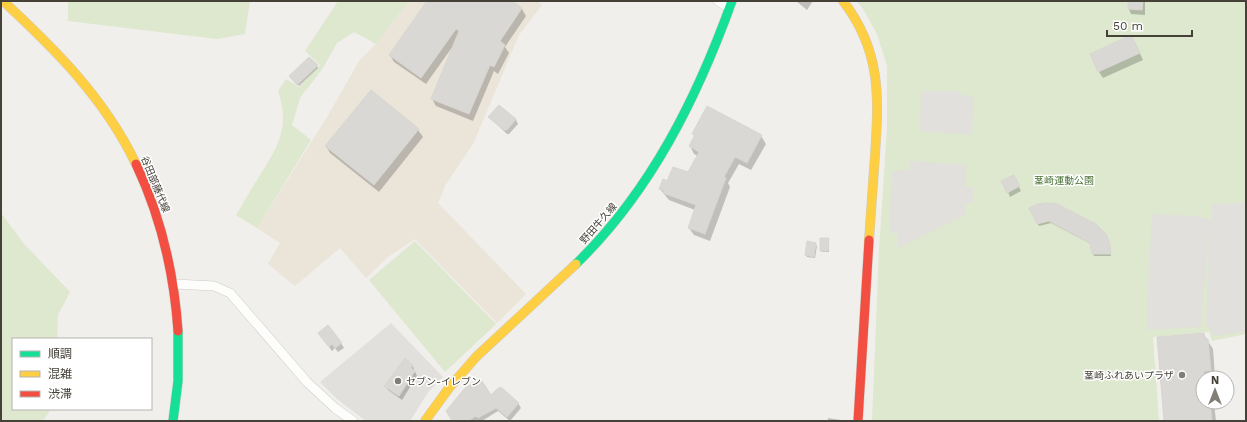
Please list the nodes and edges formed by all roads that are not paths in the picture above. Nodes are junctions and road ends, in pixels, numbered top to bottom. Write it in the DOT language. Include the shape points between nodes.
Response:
graph roads {
  1 [pos="3,1"];
  2 [pos="718,1"];
  3 [pos="843,1"];
  4 [pos="731,5"];
  5 [pos="175,284"];
  6 [pos="173,421"];
  7 [pos="353,421"];
  8 [pos="425,421"];
  9 [pos="858,421"];
  1 -- 5 [label="main road, 谷田部藤代線" via="64,59 108,114 142,177 167,249"];
  2 -- 4 [label="street"];
  3 -- 9 [label="main road" via="864,32 874,58 878,83"];
  4 -- 8 [label="main road, 野田牛久線" via="698,91 645,182 613,224 580,260 472,362"];
  5 -- 6 [label="main road, 谷田部藤代線" via="180,353 179,387"];
  5 -- 7 [label="street" via="214,286 230,293 307,382"];
}
